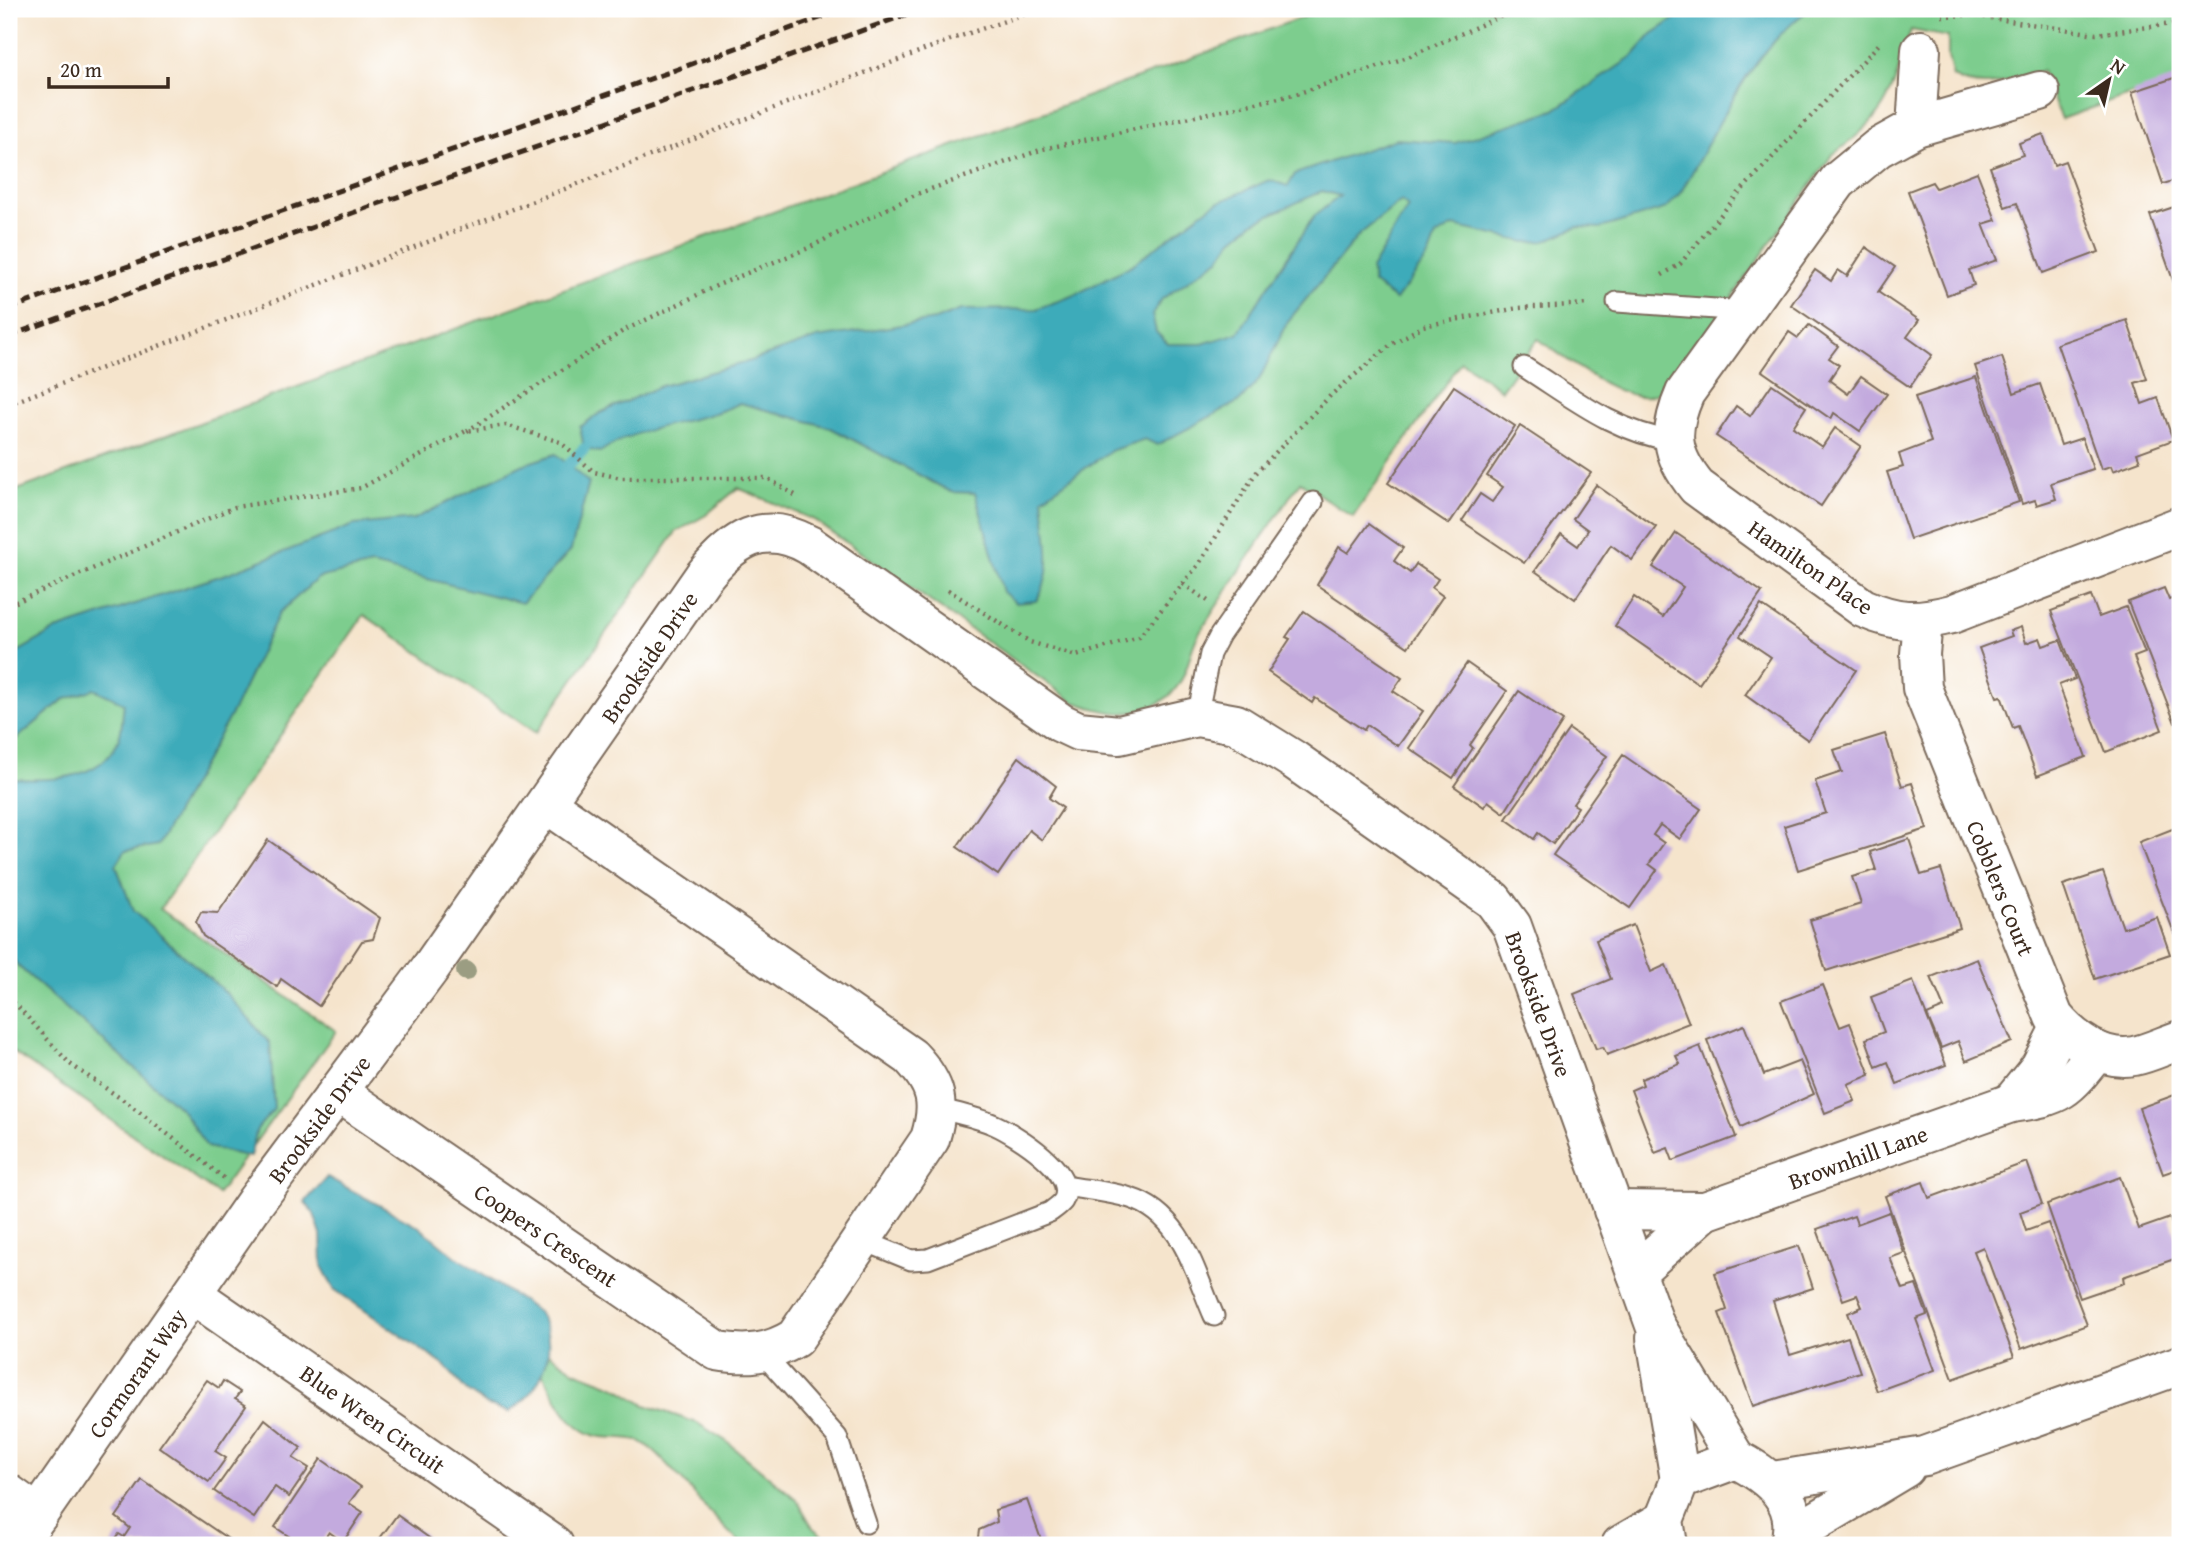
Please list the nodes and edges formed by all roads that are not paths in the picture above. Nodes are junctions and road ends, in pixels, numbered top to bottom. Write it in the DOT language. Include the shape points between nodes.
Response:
graph roads {
  1 [pos="1916,33"];
  2 [pos="2040,91"];
  3 [pos="1916,127"];
  4 [pos="1617,302"];
  5 [pos="1744,311"];
  6 [pos="1524,367"];
  7 [pos="1673,441"];
  8 [pos="1313,502"];
  9 [pos="2180,526"];
  10 [pos="1923,621"];
  11 [pos="1197,717"];
  12 [pos="547,804"];
  13 [pos="2061,1026"];
  14 [pos="2180,1040"];
  15 [pos="2097,1051"];
  16 [pos="338,1092"];
  17 [pos="2011,1103"];
  18 [pos="936,1108"];
  19 [pos="1066,1186"];
  20 [pos="256,1201"];
  21 [pos="1613,1210"];
  22 [pos="1705,1211"];
  23 [pos="862,1240"];
  24 [pos="1636,1272"];
  25 [pos="192,1294"];
  26 [pos="1214,1316"];
  27 [pos="1655,1325"];
  28 [pos="762,1353"];
  29 [pos="2180,1365"];
  30 [pos="1925,1456"];
  31 [pos="1736,1459"];
  32 [pos="1680,1480"];
  33 [pos="1773,1481"];
  34 [pos="21,1518"];
  35 [pos="866,1523"];
  36 [pos="1666,1533"];
  37 [pos="1791,1540"];
  38 [pos="554,1545"];
  39 [pos="1621,1545"];
  1 -- 3 [label="street"];
  2 -- 3 [label="street"];
  3 -- 5 [label="street" via="1878,149 1838,181"];
  4 -- 5 [label="lane"];
  5 -- 7 [label="street" via="1685,393"];
  6 -- 7 [label="lane" via="1608,422"];
  7 -- 10 [label="street, Hamilton Place" via="1681,467 1697,487 1863,608 1892,620"];
  8 -- 11 [label="lane" via="1220,635 1210,654"];
  9 -- 10 [label="street, Hamilton Place"];
  10 -- 13 [label="street, Cobblers Court" via="1922,688 2053,1017"];
  11 -- 12 [label="street, Brookside Drive" via="1119,735 1077,731 809,545 780,534 758,534 727,549 704,577"];
  11 -- 21 [label="street, Brookside Drive" via="1236,724 1256,735 1451,868 1502,910 1512,926"];
  12 -- 16 [label="street, Brookside Drive"];
  12 -- 18 [label="street, Coopers Crescent" via="911,1057 927,1074 936,1094"];
  13 -- 15 [label="street, Cobblers Court"];
  13 -- 17 [label="street" via="2040,1068"];
  14 -- 15 [label="street, Cobblers Court" via="2132,1057"];
  15 -- 17 [label="street, Brownhill Lane" via="2076,1078 2052,1097"];
  16 -- 20 [label="street, Brookside Drive"];
  16 -- 28 [label="street, Coopers Crescent" via="717,1351"];
  17 -- 22 [label="street, Brownhill Lane"];
  18 -- 19 [label="lane" via="993,1124 1019,1138 1057,1170"];
  18 -- 23 [label="street, Coopers Crescent" via="930,1139"];
  19 -- 23 [label="lane" via="1063,1201 1050,1212 928,1259 911,1260"];
  19 -- 26 [label="lane" via="1129,1198 1164,1215 1176,1229"];
  20 -- 25 [label="street, Cormorant Way"];
  21 -- 22 [label="street, Brownhill Lane"];
  21 -- 24 [label="street, Brookside Drive"];
  22 -- 24 [label="street, Brownhill Lane"];
  23 -- 28 [label="street, Coopers Crescent" via="795,1338"];
  24 -- 27 [label="street, Brookside Drive"];
  25 -- 34 [label="street, Cormorant Way"];
  25 -- 38 [label="street, Blue Wren Circuit"];
  27 -- 31 [label="street, Brookside Drive"];
  27 -- 32 [label="street, Brookside Drive"];
  28 -- 35 [label="lane" via="837,1437"];
  29 -- 30 [label="street"];
  30 -- 33 [label="street"];
  30 -- 37 [label="street"];
  31 -- 32 [label="street"];
  31 -- 33 [label="street"];
  32 -- 36 [label="street"];
  33 -- 37 [label="street" via="1792,1516"];
  36 -- 39 [label="street"];
}
